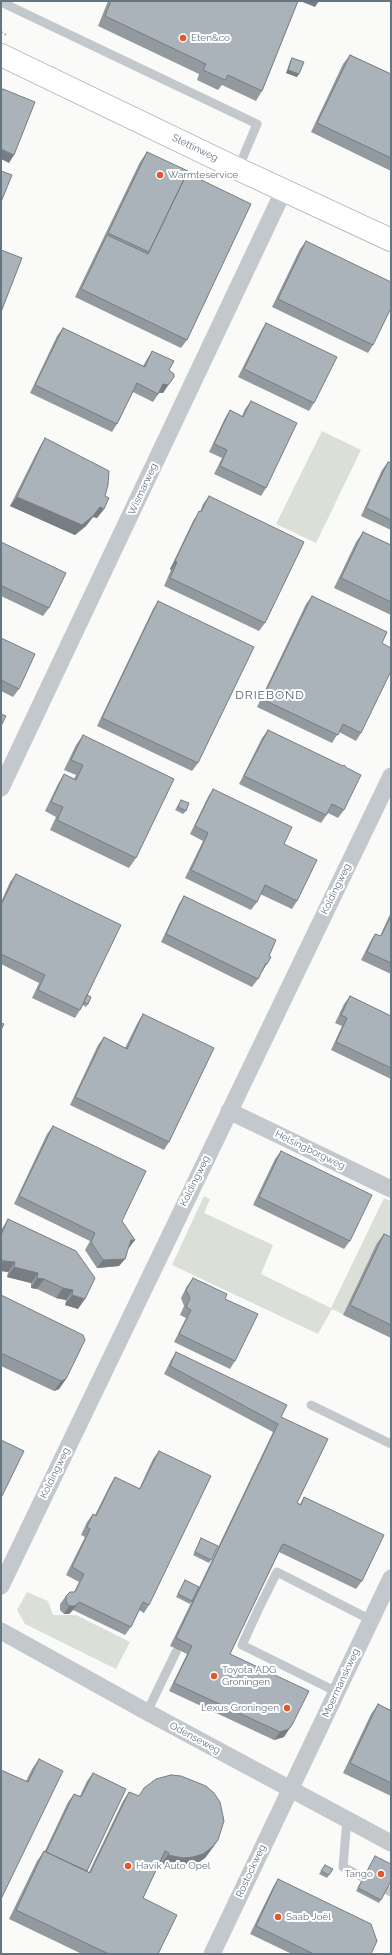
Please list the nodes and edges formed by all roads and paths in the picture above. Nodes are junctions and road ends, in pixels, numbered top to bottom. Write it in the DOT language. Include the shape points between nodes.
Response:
graph roads {
  1 [pos="1,2"];
  2 [pos="1,55"];
  3 [pos="238,169"];
  4 [pos="284,190"];
  5 [pos="391,240"];
  6 [pos="391,776"];
  7 [pos="1,788"];
  8 [pos="387,796"];
  9 [pos="229,1111"];
  10 [pos="391,1189"];
  11 [pos="311,1405"];
  12 [pos="391,1444"];
  13 [pos="391,1578"];
  14 [pos="1,1586"];
  15 [pos="371,1620"];
  16 [pos="1,1631"];
  17 [pos="176,1652"];
  18 [pos="337,1692"];
  19 [pos="147,1712"];
  20 [pos="291,1788"];
  21 [pos="347,1819"];
  22 [pos="391,1842"];
  23 [pos="391,1892"];
  24 [pos="212,1954"];
  1 -- 3 [label="lane" via="257,124"];
  2 -- 3 [label="street, Stettinweg"];
  3 -- 4 [label="street, Stettinweg"];
  4 -- 5 [label="street, Stettinweg"];
  4 -- 7 [label="street, Wismarweg"];
  6 -- 8 [label="street, Koldingweg"];
  8 -- 9 [label="street, Koldingweg"];
  9 -- 10 [label="street, Helsingborgweg"];
  9 -- 14 [label="street, Koldingweg"];
  11 -- 12 [label="lane"];
  13 -- 15 [label="street, Moermanskweg"];
  15 -- 18 [label="street, Moermanskweg"];
  15 -- 18 [label="lane" via="277,1572 250,1626 242,1645"];
  16 -- 19 [label="street, Odenseweg"];
  17 -- 19 [label="lane"];
  18 -- 20 [label="street, Moermanskweg"];
  19 -- 20 [label="street, Odenseweg"];
  20 -- 21 [label="street, Odenseweg"];
  20 -- 24 [label="street, Rostockweg"];
  21 -- 22 [label="street, Odenseweg"];
  21 -- 23 [label="lane" via="344,1867"];
}
